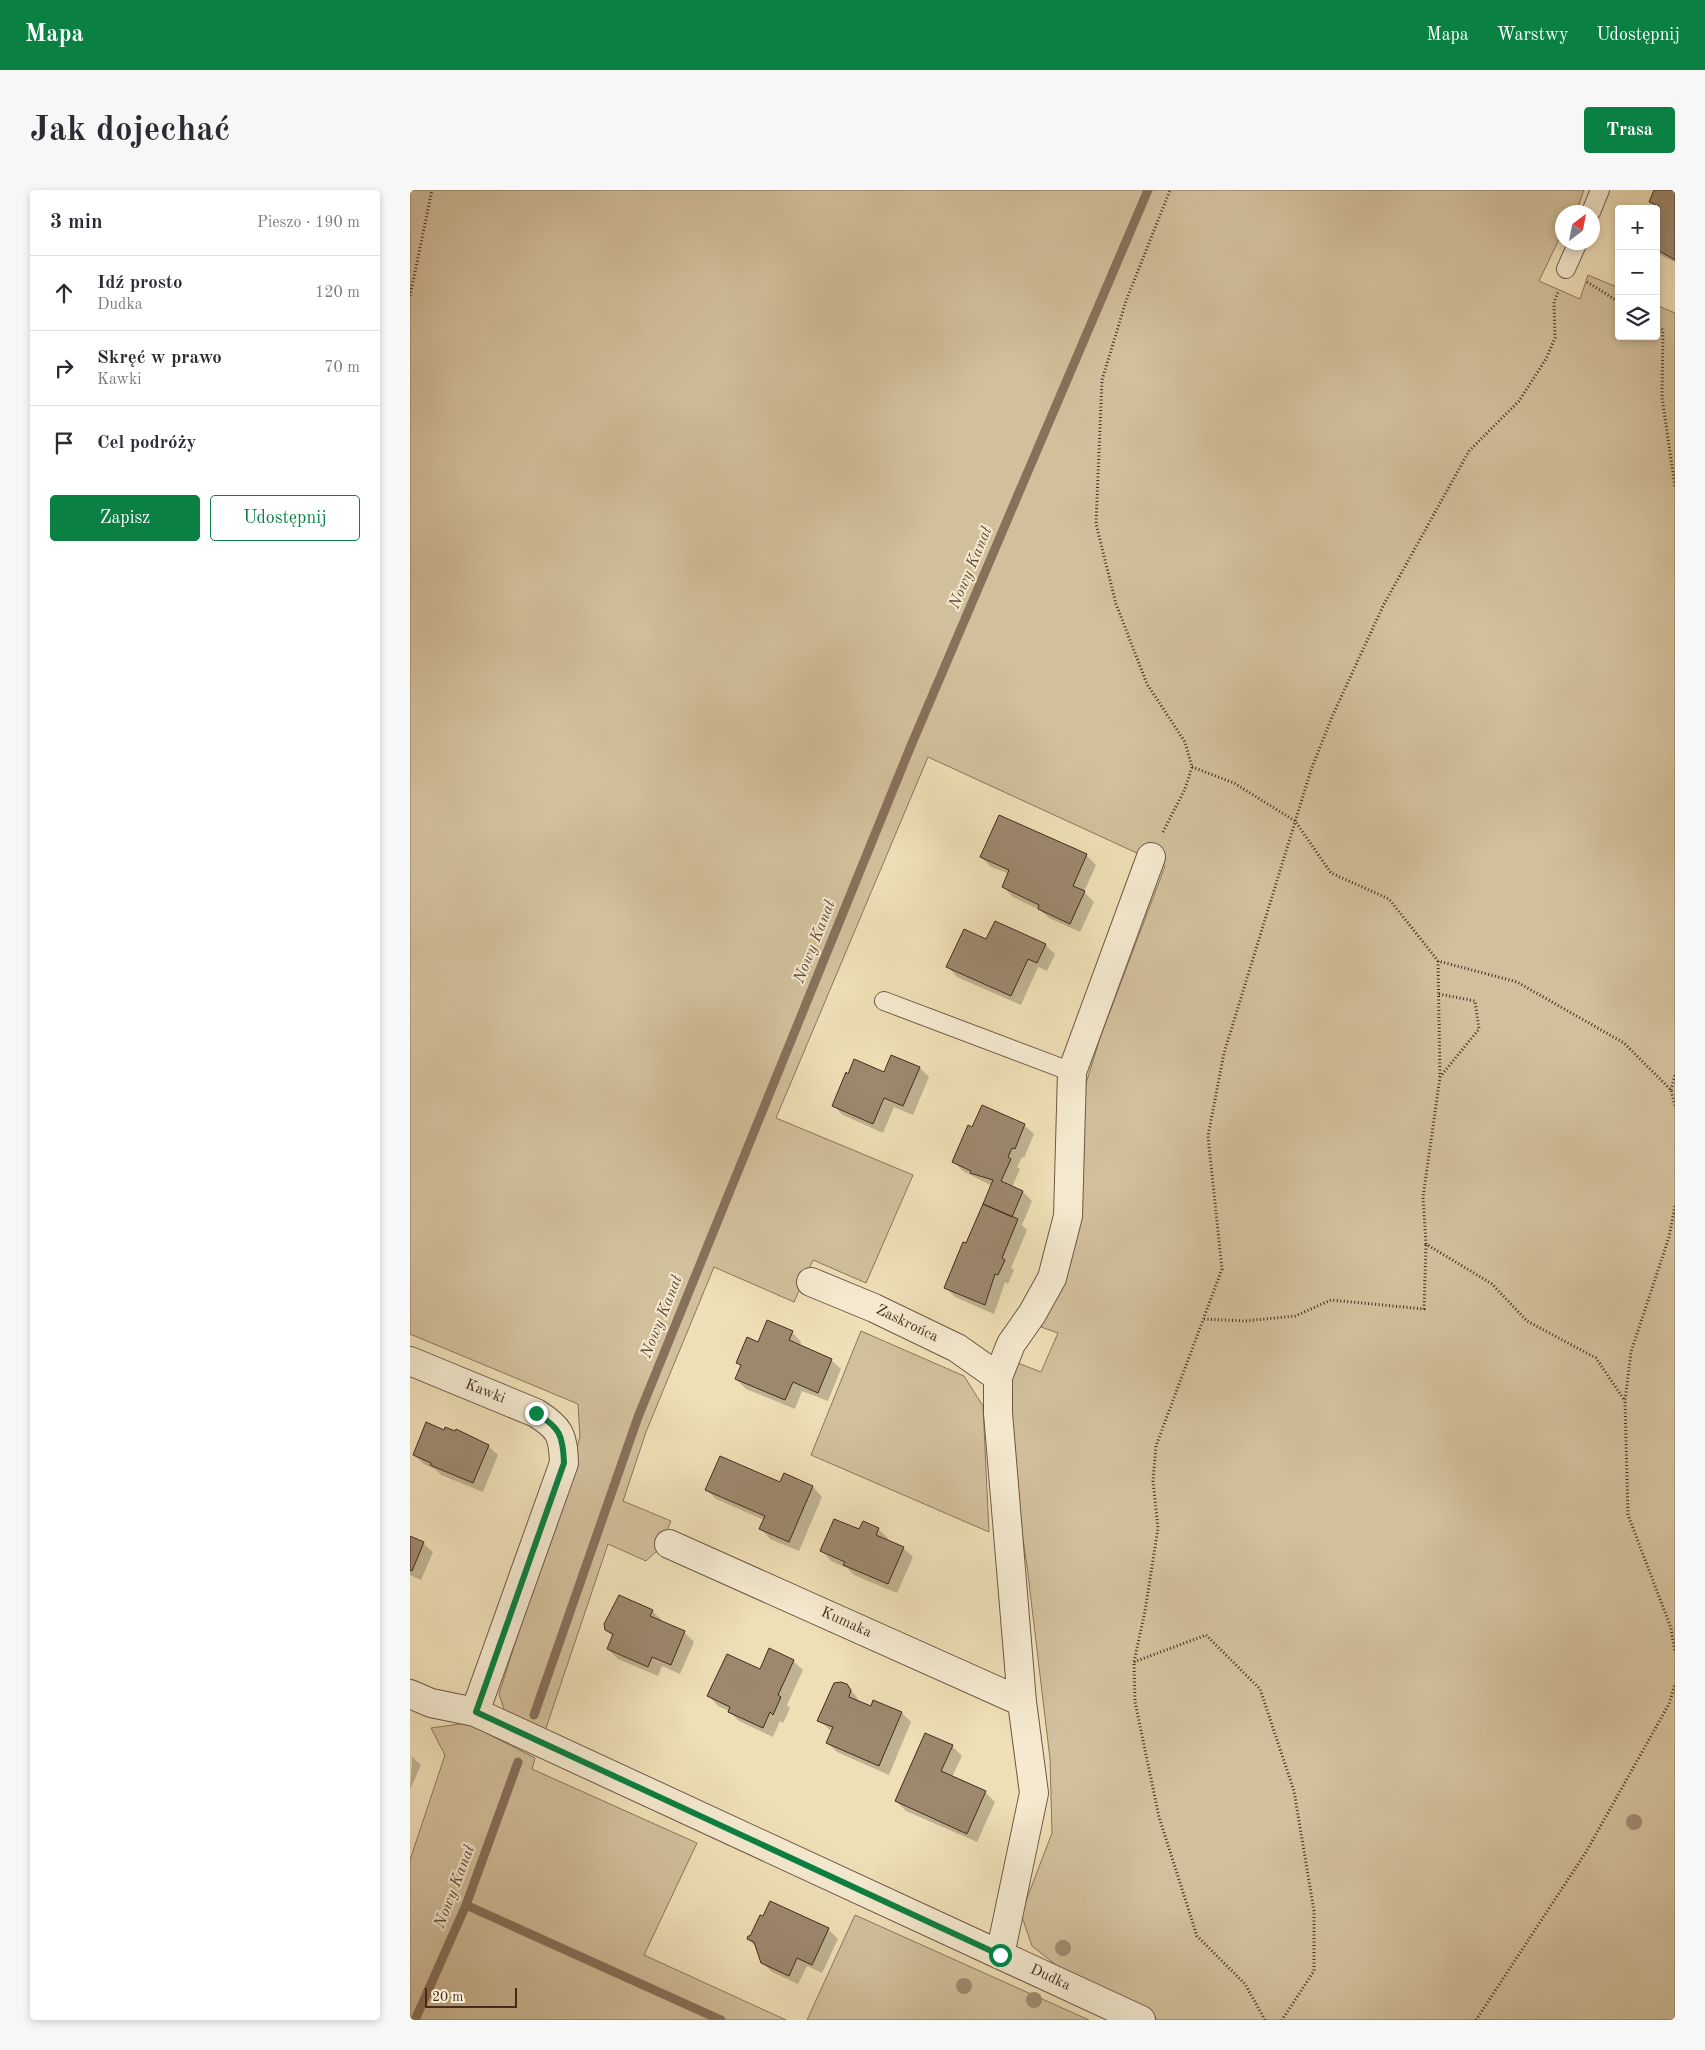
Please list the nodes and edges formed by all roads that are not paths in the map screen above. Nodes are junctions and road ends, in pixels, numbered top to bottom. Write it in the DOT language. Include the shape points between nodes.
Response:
graph roads {
  1 [pos="1600,190"];
  2 [pos="1594,205"];
  3 [pos="1574,250"];
  4 [pos="1566,269"];
  5 [pos="1150,857"];
  6 [pos="884,1001"];
  7 [pos="1072,1072"];
  8 [pos="811,1282"];
  9 [pos="410,1362"];
  10 [pos="998,1377"];
  11 [pos="669,1544"];
  12 [pos="410,1694"];
  13 [pos="1022,1702"];
  14 [pos="476,1712"];
  15 [pos="1000,1955"];
  16 [pos="1141,2020"];
  1 -- 2 [label="lane"];
  3 -- 4 [label="lane"];
  5 -- 7 [label="street"];
  6 -- 7 [label="lane"];
  7 -- 10 [label="street" via="1068,1216 1052,1278 1011,1344"];
  8 -- 10 [label="street, Zaskrońca" via="957,1348"];
  9 -- 14 [label="street, Kawki" via="536,1413 555,1424 563,1444 564,1463"];
  10 -- 13 [label="street" via="998,1413"];
  11 -- 13 [label="street, Kumaka"];
  12 -- 14 [label="street, Dudka" via="430,1703"];
  13 -- 15 [label="street" via="1034,1793"];
  14 -- 15 [label="street, Dudka"];
  15 -- 16 [label="street, Dudka"];
}
